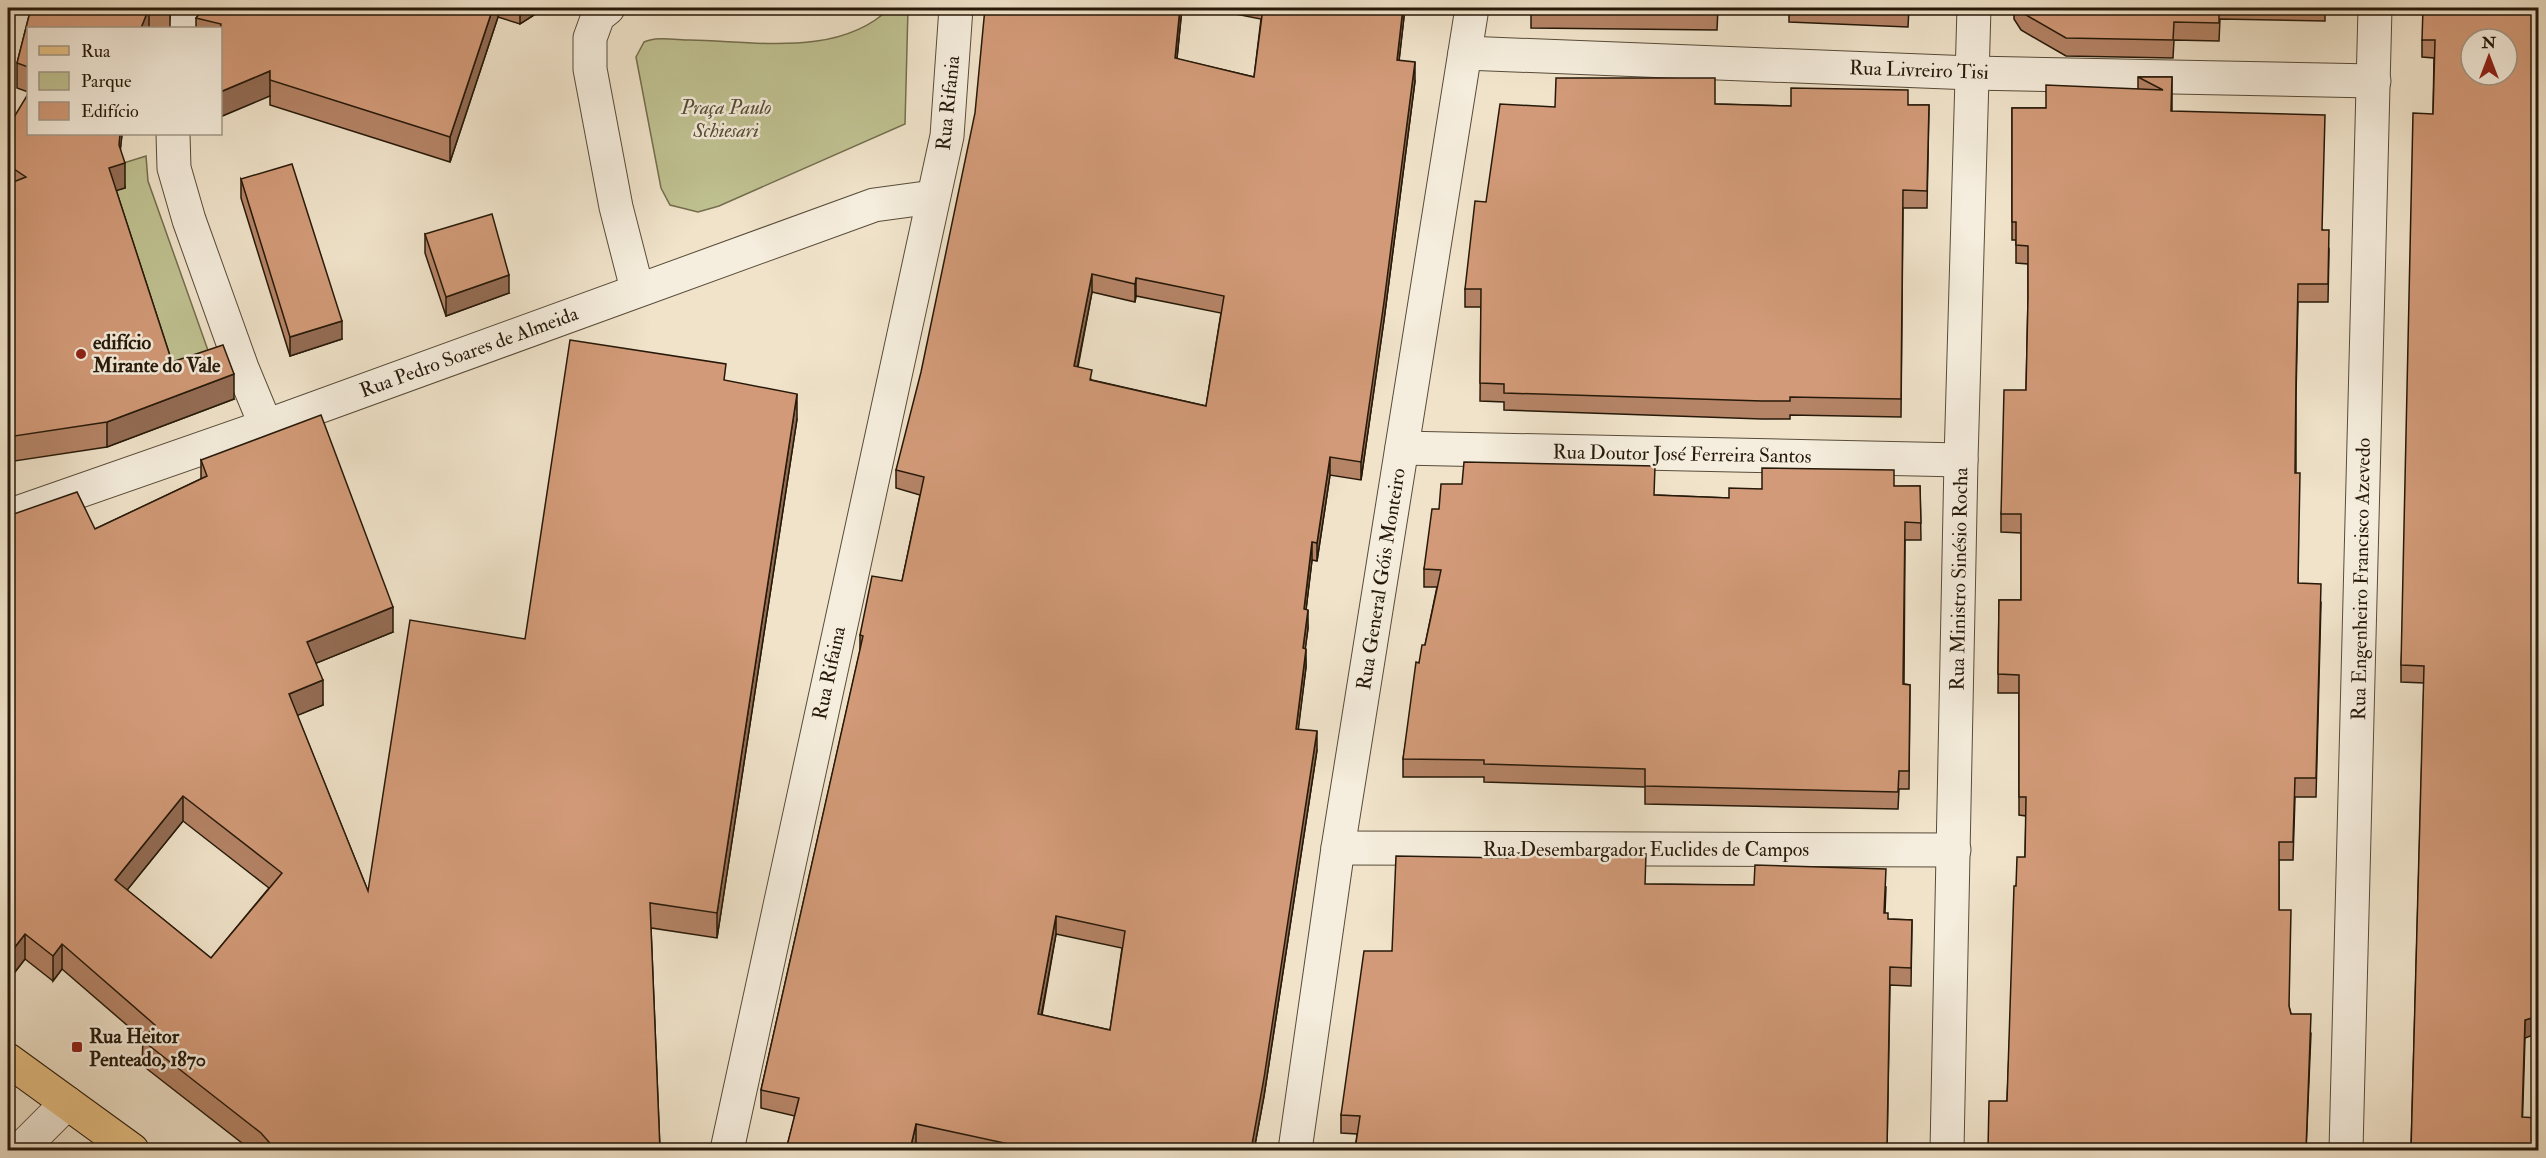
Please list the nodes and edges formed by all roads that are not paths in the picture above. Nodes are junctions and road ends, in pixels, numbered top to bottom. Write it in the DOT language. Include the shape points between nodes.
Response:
graph roads {
  1 [pos="189,8"];
  2 [pos="608,8"];
  3 [pos="956,8"];
  4 [pos="1472,8"];
  5 [pos="1974,8"];
  6 [pos="2375,8"];
  7 [pos="186,27"];
  8 [pos="1464,53"];
  9 [pos="1972,73"];
  10 [pos="2374,81"];
  11 [pos="173,135"];
  12 [pos="933,197"];
  13 [pos="638,289"];
  14 [pos="266,426"];
  15 [pos="1402,448"];
  16 [pos="1961,460"];
  17 [pos="8,516"];
  18 [pos="1338,848"];
  19 [pos="1954,850"];
  20 [pos="8,1060"];
  21 [pos="66,1102"];
  22 [pos="20,1150"];
  23 [pos="132,1150"];
  24 [pos="727,1150"];
  25 [pos="1295,1150"];
  26 [pos="1947,1150"];
  27 [pos="2346,1150"];
  1 -- 7 [label="street"];
  2 -- 13 [label="street" via="598,16 590,38 590,69 616,207"];
  3 -- 12 [label="street, Rua Rifania" via="947,136"];
  4 -- 8 [label="street, Rua General Góis Monteiro"];
  5 -- 9 [label="street, Rua Ministro Sinésio Rocha"];
  6 -- 10 [label="street, Rua Engenheiro Francisco Azevedo"];
  8 -- 9 [label="street, Rua Livreiro Tisi"];
  8 -- 15 [label="street, Rua General Góis Monteiro"];
  9 -- 10 [label="street, Rua Livreiro Tisi"];
  9 -- 16 [label="street, Rua Ministro Sinésio Rocha"];
  10 -- 27 [label="street, Rua Engenheiro Francisco Azevedo"];
  11 -- 14 [label="street" via="174,168 189,220"];
  12 -- 13 [label="street, Rua Pedro Soares de Almeida" via="874,205"];
  12 -- 24 [label="street, Rua Rifaina"];
  13 -- 14 [label="street, Rua Pedro Soares de Almeida"];
  14 -- 17 [label="street, Rua Pedro Soares de Almeida"];
  15 -- 16 [label="street, Rua Doutor José Ferreira Santos"];
  15 -- 18 [label="street, Rua General Góis Monteiro"];
  16 -- 19 [label="street, Rua Ministro Sinésio Rocha"];
  18 -- 19 [label="street, Rua Desembargador Euclides de Campos"];
  18 -- 25 [label="street, Rua General Góis Monteiro"];
  19 -- 26 [label="street, Rua Ministro Sinésio Rocha"];
  20 -- 21 [label="main road"];
  21 -- 22 [label="street"];
  21 -- 23 [label="main road"];
}
